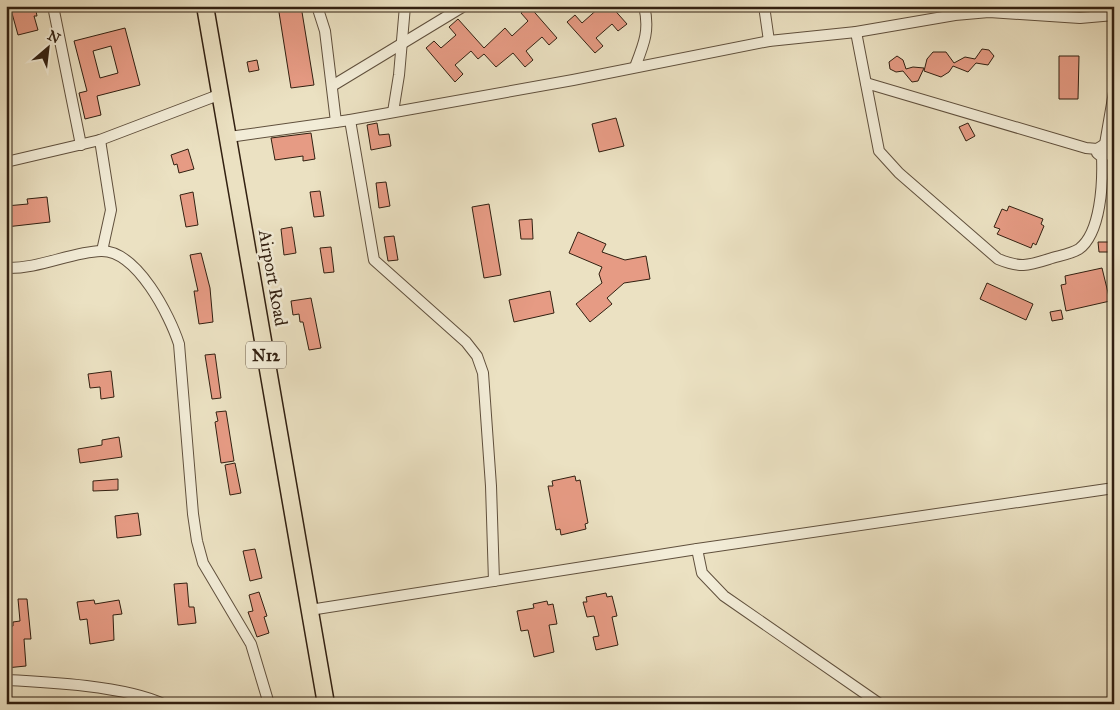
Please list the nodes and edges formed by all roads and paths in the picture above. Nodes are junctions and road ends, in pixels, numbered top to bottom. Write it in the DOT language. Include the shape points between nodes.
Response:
graph roads {
  1 [pos="54,6"];
  2 [pos="205,6"];
  3 [pos="317,6"];
  4 [pos="405,6"];
  5 [pos="464,6"];
  6 [pos="644,6"];
  7 [pos="764,6"];
  8 [pos="1114,15"];
  9 [pos="856,32"];
  10 [pos="769,41"];
  11 [pos="401,45"];
  12 [pos="635,67"];
  13 [pos="866,83"];
  14 [pos="332,86"];
  15 [pos="1114,92"];
  16 [pos="220,94"];
  17 [pos="393,112"];
  18 [pos="350,120"];
  19 [pos="336,122"];
  20 [pos="229,137"];
  21 [pos="100,140"];
  22 [pos="81,145"];
  23 [pos="1106,151"];
  24 [pos="6,162"];
  25 [pos="102,251"];
  26 [pos="6,268"];
  27 [pos="1114,488"];
  28 [pos="697,549"];
  29 [pos="494,581"];
  30 [pos="310,610"];
  31 [pos="6,680"];
  32 [pos="163,704"];
  33 [pos="269,704"];
  34 [pos="326,704"];
  35 [pos="880,704"];
  1 -- 22 [label="street"];
  2 -- 16 [label="highway, Airport Road / N12"];
  3 -- 14 [label="street"];
  4 -- 11 [label="street"];
  5 -- 11 [label="street"];
  6 -- 12 [label="street" via="648,23"];
  7 -- 10 [label="street"];
  8 -- 9 [label="street" via="1072,18 989,12 955,14"];
  9 -- 10 [label="street"];
  9 -- 13 [label="street"];
  10 -- 12 [label="street"];
  11 -- 14 [label="street"];
  11 -- 17 [label="street"];
  12 -- 17 [label="street"];
  13 -- 23 [label="street" via="934,105"];
  13 -- 23 [label="street" via="879,151 887,161 998,259 1013,265 1026,267 1078,249 1087,239 1103,185"];
  14 -- 19 [label="street"];
  15 -- 23 [label="street"];
  16 -- 20 [label="highway, Airport Road / N12"];
  16 -- 21 [label="street"];
  17 -- 18 [label="street"];
  18 -- 19 [label="street"];
  18 -- 29 [label="street" via="374,260 466,342 477,356 482,373 491,477"];
  19 -- 20 [label="street"];
  20 -- 30 [label="highway, Airport Road / N12"];
  21 -- 22 [label="street"];
  21 -- 25 [label="street" via="111,210"];
  22 -- 24 [label="street"];
  25 -- 26 [label="street" via="25,268"];
  25 -- 33 [label="street" via="118,255 134,266 171,320 179,344 197,541 208,571 251,644"];
  27 -- 28 [label="street"];
  28 -- 29 [label="street"];
  28 -- 35 [label="street" via="702,573 724,596"];
  29 -- 30 [label="street"];
  30 -- 34 [label="highway, Airport Road / N12"];
  31 -- 32 [label="street" via="132,694"];
}
